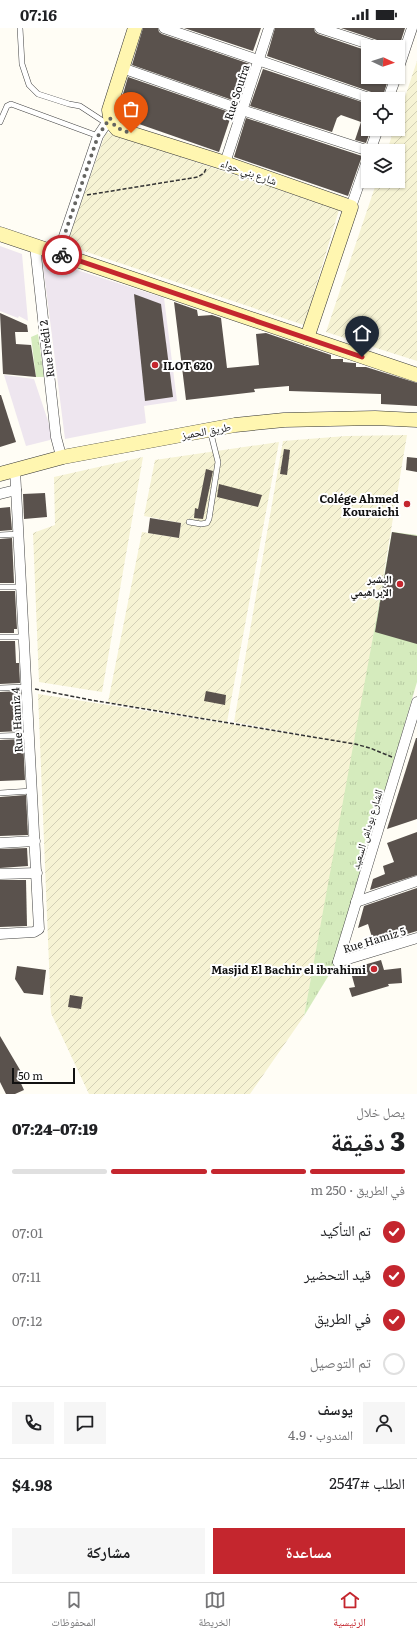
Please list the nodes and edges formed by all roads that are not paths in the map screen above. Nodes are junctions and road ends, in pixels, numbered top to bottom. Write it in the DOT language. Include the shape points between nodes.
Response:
graph roads {
  1 [pos="20,28"];
  2 [pos="135,28"];
  3 [pos="164,28"];
  4 [pos="269,28"];
  5 [pos="320,28"];
  6 [pos="412,28"];
  7 [pos="361,41"];
  8 [pos="405,43"];
  9 [pos="259,59"];
  10 [pos="122,68"];
  11 [pos="361,95"];
  12 [pos="242,110"];
  13 [pos="108,121"];
  14 [pos="0,122"];
  15 [pos="98,136"];
  16 [pos="361,148"];
  17 [pos="225,163"];
  18 [pos="361,178"];
  19 [pos="351,207"];
  20 [pos="0,234"];
  21 [pos="34,246"];
  22 [pos="58,254"];
  23 [pos="307,338"];
  24 [pos="417,375"];
  25 [pos="417,414"];
  26 [pos="417,420"];
  27 [pos="209,430"];
  28 [pos="60,452"];
  29 [pos="0,468"];
  30 [pos="14,470"];
  31 [pos="0,474"];
  32 [pos="16,490"];
  33 [pos="0,494"];
  34 [pos="189,522"];
  35 [pos="19,534"];
  36 [pos="0,535"];
  37 [pos="0,587"];
  38 [pos="21,587"];
  39 [pos="24,637"];
  40 [pos="0,638"];
  41 [pos="26,687"];
  42 [pos="0,688"];
  43 [pos="417,702"];
  44 [pos="29,734"];
  45 [pos="0,736"];
  46 [pos="32,791"];
  47 [pos="0,792"];
  48 [pos="35,841"];
  49 [pos="0,844"];
  50 [pos="0,874"];
  51 [pos="36,874"];
  52 [pos="417,881"];
  53 [pos="356,902"];
  54 [pos="0,934"];
  55 [pos="417,938"];
  56 [pos="338,962"];
  1 -- 13 [label="lane" via="22,64 29,85 38,94 80,106"];
  2 -- 10 [label="street"];
  3 -- 9 [label="street"];
  4 -- 9 [label="street, Rue Soufra"];
  5 -- 7 [label="street"];
  6 -- 8 [label="street"];
  9 -- 11 [label="street"];
  9 -- 12 [label="street, Rue Soufra"];
  10 -- 12 [label="street"];
  10 -- 13 [label="street"];
  12 -- 16 [label="street"];
  12 -- 17 [label="street, Rue Soufra"];
  13 -- 15 [label="street"];
  13 -- 17 [label="street, شارع بني حواء" via="118,129"];
  14 -- 15 [label="lane" via="7,106 11,104"];
  15 -- 22 [label="street"];
  17 -- 19 [label="street, شارع بني حواء"];
  18 -- 19 [label="street"];
  19 -- 23 [label="street"];
  20 -- 21 [label="street"];
  21 -- 22 [label="street"];
  21 -- 28 [label="street, Rue Frédi 2"];
  22 -- 23 [label="street"];
  23 -- 24 [label="street"];
  25 -- 28 [label="street, طريق الحميز" via="292,414 241,419"];
  26 -- 27 [label="street, طريق الحميز" via="284,420"];
  27 -- 30 [label="street, طريق الحميز" via="63,457"];
  27 -- 34 [label="lane" via="218,462 209,519 208,523"];
  28 -- 29 [label="street, طريق الحميز"];
  30 -- 31 [label="street, طريق الحميز"];
  30 -- 32 [label="street, Rue Hamiz 4"];
  32 -- 33 [label="street"];
  32 -- 35 [label="street, Rue Hamiz 4"];
  35 -- 36 [label="lane"];
  35 -- 38 [label="street, Rue Hamiz 4"];
  37 -- 38 [label="lane"];
  38 -- 39 [label="street, Rue Hamiz 4"];
  39 -- 40 [label="lane"];
  39 -- 41 [label="street, Rue Hamiz 4"];
  41 -- 42 [label="lane"];
  41 -- 44 [label="street, Rue Hamiz 4"];
  43 -- 53 [label="street, الشارع بوداش السعيد"];
  44 -- 45 [label="lane"];
  44 -- 46 [label="street, Rue Hamiz 4"];
  46 -- 47 [label="lane"];
  46 -- 48 [label="street, Rue Hamiz 4"];
  48 -- 49 [label="street"];
  48 -- 51 [label="street, Rue Hamiz 4"];
  50 -- 51 [label="street"];
  51 -- 54 [label="street, Rue Hamiz 4" via="40,929 34,932"];
  52 -- 53 [label="street"];
  53 -- 56 [label="street, الشارع بوداش السعيد"];
  55 -- 56 [label="street, Rue Hamiz 5"];
}
